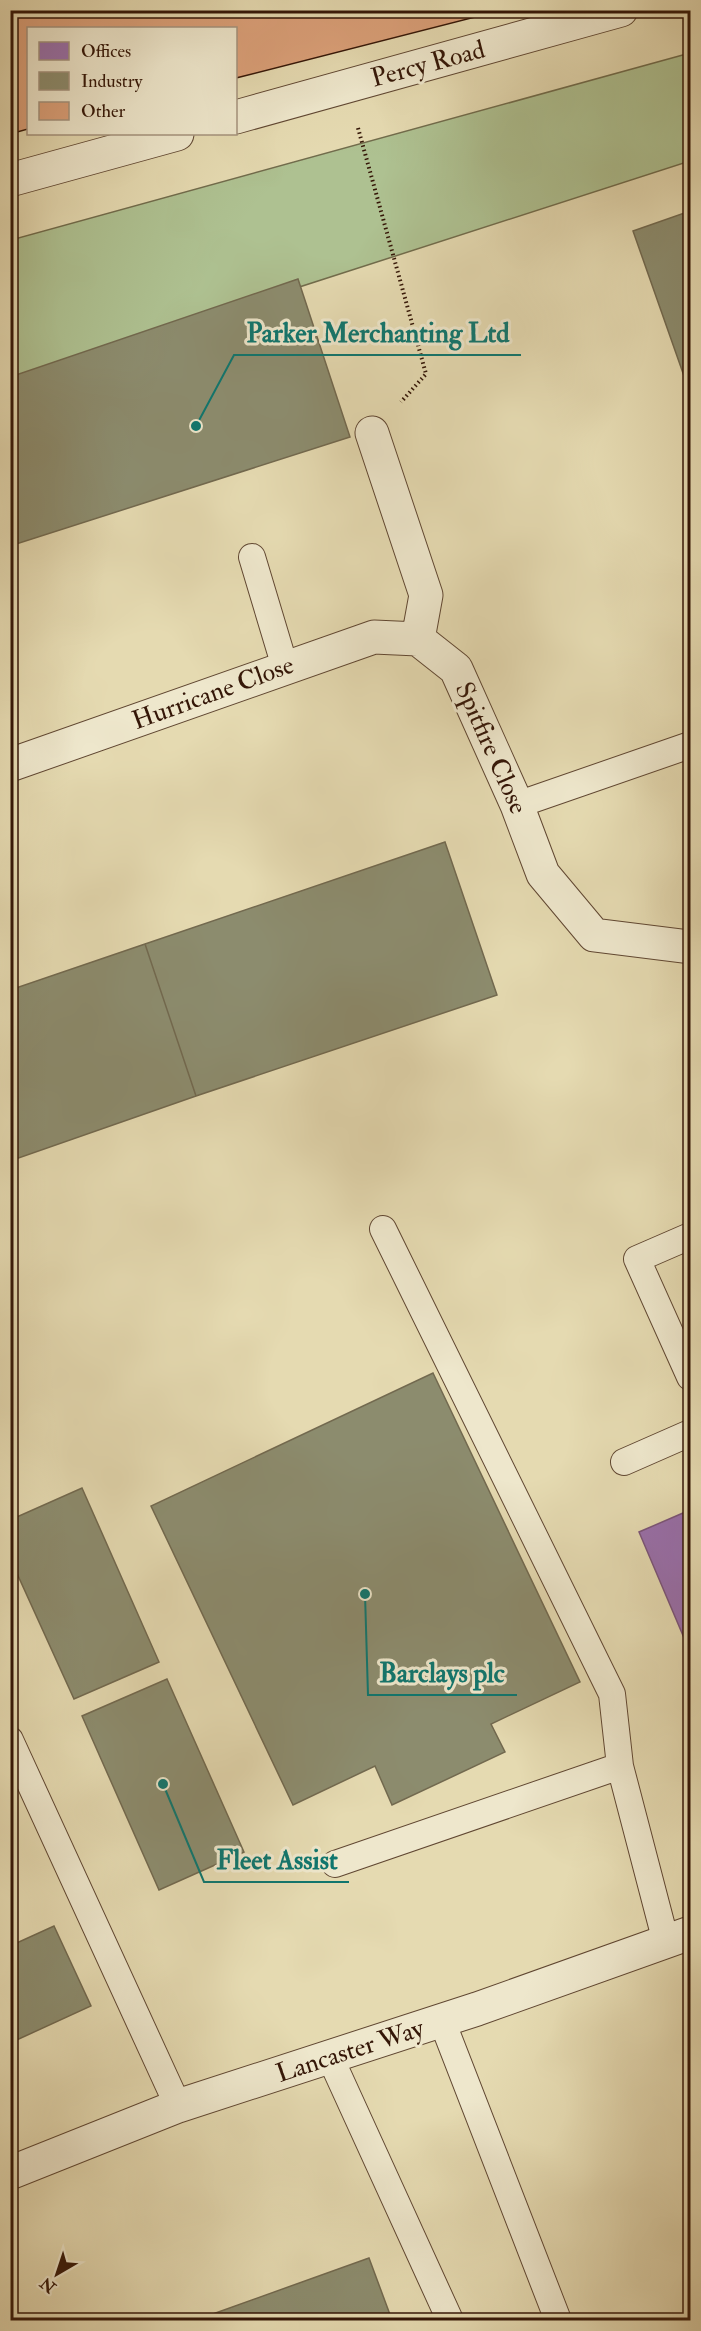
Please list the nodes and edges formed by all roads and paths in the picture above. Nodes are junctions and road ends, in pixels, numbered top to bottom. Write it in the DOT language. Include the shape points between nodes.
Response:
graph roads {
  1 [pos="621,10"];
  2 [pos="347,86"];
  3 [pos="237,117"];
  4 [pos="173,135"];
  5 [pos="10,180"];
  6 [pos="372,433"];
  7 [pos="252,557"];
  8 [pos="418,639"];
  9 [pos="285,667"];
  10 [pos="690,745"];
  11 [pos="10,765"];
  12 [pos="517,805"];
  13 [pos="690,947"];
  14 [pos="382,1229"];
  15 [pos="690,1236"];
  16 [pos="690,1377"];
  17 [pos="690,1432"];
  18 [pos="624,1462"];
  19 [pos="11,1743"];
  20 [pos="620,1766"];
  21 [pos="335,1864"];
  22 [pos="678,1938"];
  23 [pos="442,2021"];
  24 [pos="330,2057"];
  25 [pos="178,2106"];
  26 [pos="10,2173"];
  27 [pos="450,2320"];
  28 [pos="558,2320"];
  1 -- 2 [label="street, Percy Road"];
  2 -- 3 [label="street, Percy Road"];
  2 -- 6 [label="path" via="426,374"];
  4 -- 5 [label="street"];
  6 -- 8 [label="street" via="426,595"];
  7 -- 9 [label="lane"];
  8 -- 9 [label="street, Hurricane Close" via="374,637"];
  8 -- 12 [label="street, Spitfire Close" via="456,669"];
  9 -- 11 [label="street, Hurricane Close"];
  10 -- 12 [label="lane"];
  12 -- 13 [label="street, Spitfire Close" via="543,874 594,935"];
  14 -- 20 [label="lane" via="612,1694"];
  15 -- 16 [label="lane" via="637,1259"];
  17 -- 18 [label="lane"];
  19 -- 25 [label="lane"];
  20 -- 21 [label="lane"];
  20 -- 22 [label="lane"];
  22 -- 23 [label="street, Lancaster Way"];
  23 -- 24 [label="street, Lancaster Way"];
  23 -- 28 [label="lane"];
  24 -- 25 [label="street, Lancaster Way"];
  24 -- 27 [label="lane"];
  25 -- 26 [label="street, Lancaster Way"];
}
